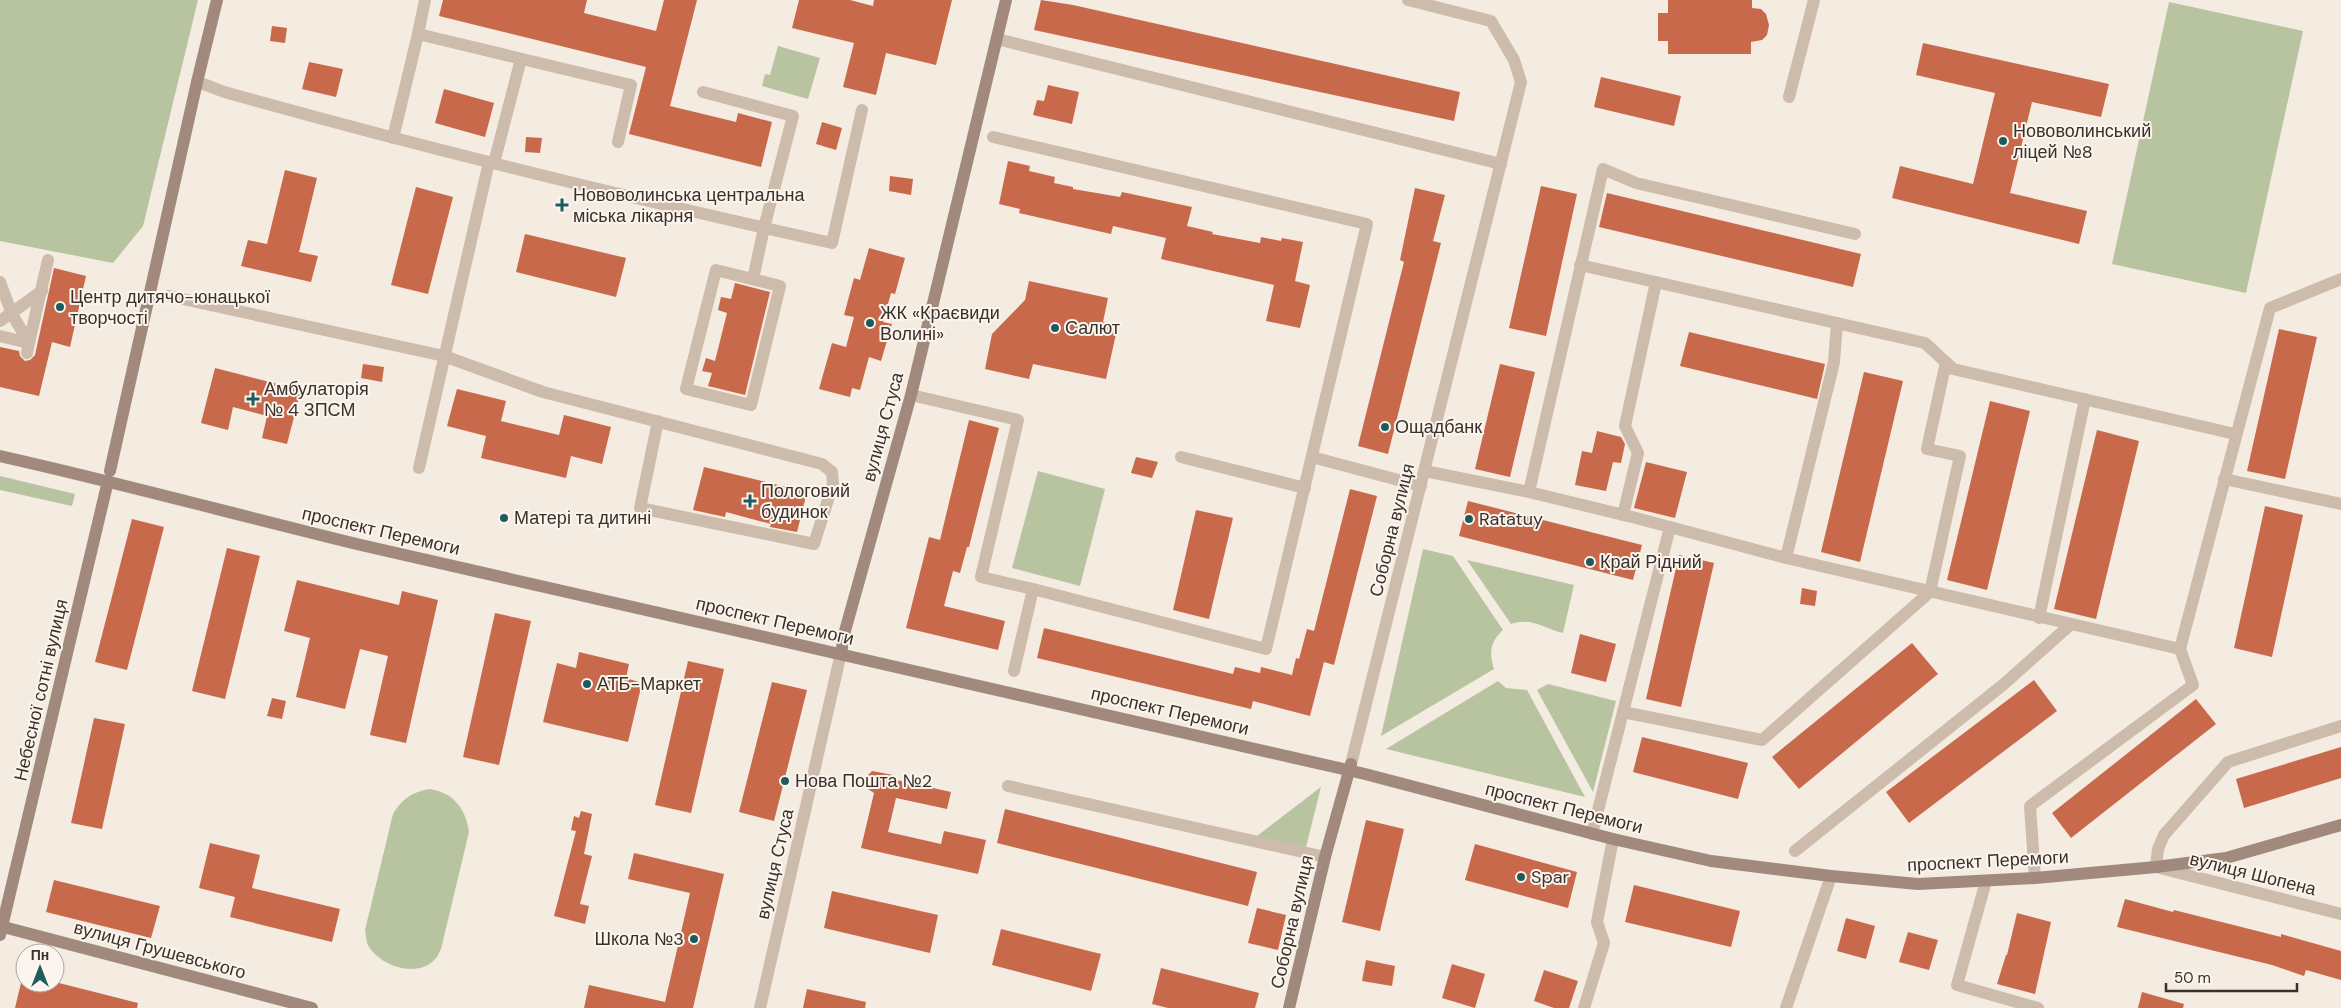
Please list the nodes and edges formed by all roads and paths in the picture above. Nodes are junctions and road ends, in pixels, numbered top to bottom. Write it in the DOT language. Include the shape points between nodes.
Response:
graph roads {
  1 [pos="218,0"];
  2 [pos="425,0"];
  3 [pos="1006,0"];
  4 [pos="1408,0"];
  5 [pos="1814,0"];
  6 [pos="418,34"];
  7 [pos="997,39"];
  8 [pos="521,59"];
  9 [pos="196,82"];
  10 [pos="703,92"];
  11 [pos="1789,97"];
  12 [pos="862,110"];
  13 [pos="993,137"];
  14 [pos="393,138"];
  15 [pos="618,142"];
  16 [pos="492,163"];
  17 [pos="1501,164"];
  18 [pos="764,228"];
  19 [pos="1855,234"];
  20 [pos="48,260"];
  21 [pos="1580,265"];
  22 [pos="753,279"];
  23 [pos="2341,279"];
  24 [pos="0,282"];
  25 [pos="1656,282"];
  26 [pos="42,291"];
  27 [pos="169,296"];
  28 [pos="12,314"];
  29 [pos="0,322"];
  30 [pos="1837,323"];
  31 [pos="0,336"];
  32 [pos="28,348"];
  33 [pos="444,356"];
  34 [pos="1946,362"];
  35 [pos="911,395"];
  36 [pos="2085,399"];
  37 [pos="658,421"];
  38 [pos="2236,434"];
  39 [pos="0,456"];
  40 [pos="1181,457"];
  41 [pos="1312,458"];
  42 [pos="419,468"];
  43 [pos="1425,472"];
  44 [pos="109,476"];
  45 [pos="2224,479"];
  46 [pos="1421,486"];
  47 [pos="1304,488"];
  48 [pos="1529,492"];
  49 [pos="2341,504"];
  50 [pos="1623,515"];
  51 [pos="1670,527"];
  52 [pos="1786,558"];
  53 [pos="1033,589"];
  54 [pos="1930,592"];
  55 [pos="2039,618"];
  56 [pos="2070,625"];
  57 [pos="2180,649"];
  58 [pos="841,653"];
  59 [pos="1014,671"];
  60 [pos="1623,712"];
  61 [pos="2341,726"];
  62 [pos="1350,767"];
  63 [pos="1008,786"];
  64 [pos="2341,825"];
  65 [pos="1592,834"];
  66 [pos="1613,840"];
  67 [pos="1795,851"];
  68 [pos="1325,857"];
  69 [pos="2156,867"];
  70 [pos="1831,876"];
  71 [pos="2034,878"];
  72 [pos="1986,880"];
  73 [pos="2341,914"];
  74 [pos="0,929"];
  75 [pos="312,1008"];
  76 [pos="760,1008"];
  77 [pos="1289,1008"];
  78 [pos="1584,1008"];
  79 [pos="1786,1008"];
  80 [pos="2038,1008"];
  1 -- 9 [label="street, Небесної сотні вулиця"];
  2 -- 6 [label="street"];
  3 -- 7 [label="street, вулиця Стуса"];
  4 -- 17 [label="street, Соборна вулиця" via="1491,21 1514,60 1521,82"];
  5 -- 11 [label="street"];
  6 -- 8 [label="street"];
  6 -- 14 [label="street"];
  7 -- 17 [label="street"];
  7 -- 35 [label="street, вулиця Стуса"];
  8 -- 15 [label="street" via="631,85"];
  8 -- 16 [label="street"];
  9 -- 14 [label="street"];
  9 -- 44 [label="street, Небесної сотні вулиця"];
  10 -- 18 [label="street" via="793,116"];
  12 -- 18 [label="street" via="832,243"];
  13 -- 41 [label="street" via="1367,224"];
  14 -- 16 [label="street"];
  16 -- 18 [label="street"];
  16 -- 33 [label="street"];
  17 -- 43 [label="street, Соборна вулиця"];
  18 -- 22 [label="street"];
  19 -- 21 [label="street" via="1636,183 1603,169"];
  20 -- 26 [label="street"];
  21 -- 25 [label="street"];
  21 -- 48 [label="street"];
  22 -- 22 [label="street" via="780,286 751,405 686,389 716,270"];
  23 -- 38 [label="street" via="2270,308"];
  24 -- 28 [label="street"];
  25 -- 30 [label="street"];
  25 -- 50 [label="street" via="1625,426 1638,453"];
  26 -- 28 [label="street"];
  26 -- 32 [label="street"];
  27 -- 33 [label="street"];
  28 -- 29 [label="street"];
  28 -- 32 [label="street"];
  30 -- 34 [label="street" via="1925,343"];
  30 -- 52 [label="street" via="1834,362"];
  31 -- 32 [label="street"];
  33 -- 37 [label="street" via="543,392"];
  33 -- 42 [label="street"];
  34 -- 36 [label="street" via="1953,369"];
  34 -- 54 [label="street" via="1927,449 1960,456"];
  35 -- 53 [label="street" via="1018,420 981,576"];
  35 -- 58 [label="street, вулиця Стуса"];
  36 -- 38 [label="street"];
  36 -- 55 [label="street"];
  37 -- 37 [label="street" via="822,464 832,472 833,484 814,544 640,508"];
  38 -- 45 [label="street"];
  39 -- 44 [label="street, проспект Перемоги"];
  40 -- 47 [label="street"];
  41 -- 46 [label="street"];
  41 -- 47 [label="street"];
  43 -- 46 [label="street, Соборна вулиця"];
  43 -- 48 [label="street"];
  44 -- 58 [label="street, проспект Перемоги" via="361,545"];
  44 -- 74 [label="street, Небесної сотні вулиця"];
  45 -- 49 [label="street"];
  45 -- 57 [label="street"];
  46 -- 62 [label="street, Соборна вулиця"];
  47 -- 53 [label="street" via="1266,649"];
  48 -- 50 [label="street"];
  50 -- 51 [label="street"];
  51 -- 52 [label="street"];
  51 -- 60 [label="street"];
  52 -- 54 [label="street"];
  53 -- 59 [label="street"];
  54 -- 55 [label="street"];
  54 -- 60 [label="street" via="1762,740"];
  55 -- 56 [label="street"];
  56 -- 57 [label="street"];
  56 -- 67 [label="street" via="2004,684"];
  57 -- 71 [label="street" via="2193,685 2030,806"];
  58 -- 62 [label="street, проспект Перемоги"];
  58 -- 76 [label="street, вулиця Стуса"];
  60 -- 65 [label="street"];
  61 -- 69 [label="street" via="2228,762 2164,835"];
  62 -- 65 [label="street, проспект Перемоги"];
  62 -- 68 [label="street, Соборна вулиця"];
  63 -- 68 [label="street"];
  64 -- 69 [label="street, проспект Перемоги" via="2226,858"];
  65 -- 66 [label="street, проспект Перемоги"];
  66 -- 70 [label="street, проспект Перемоги" via="1711,861"];
  66 -- 78 [label="street" via="1597,922 1604,942"];
  68 -- 77 [label="street, Соборна вулиця"];
  69 -- 71 [label="street, проспект Перемоги"];
  69 -- 73 [label="street, вулиця Шопена"];
  70 -- 72 [label="street, проспект Перемоги" via="1918,884"];
  70 -- 79 [label="street"];
  71 -- 72 [label="street, проспект Перемоги"];
  72 -- 80 [label="street" via="1957,985"];
  74 -- 75 [label="street, вулиця Грушевського"];
}
